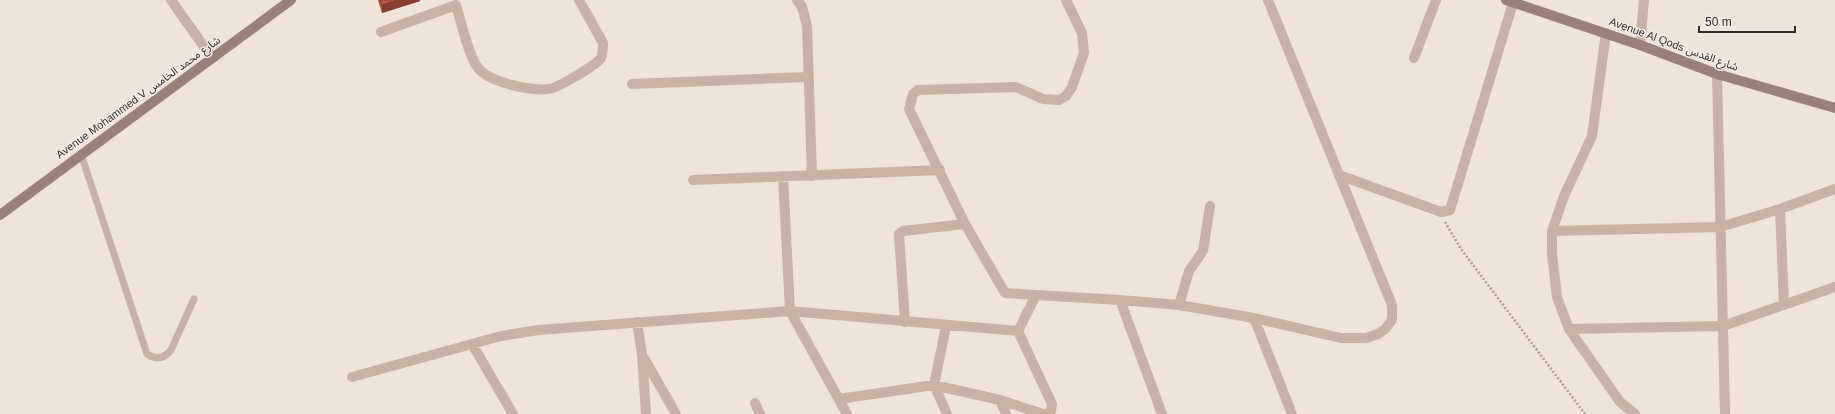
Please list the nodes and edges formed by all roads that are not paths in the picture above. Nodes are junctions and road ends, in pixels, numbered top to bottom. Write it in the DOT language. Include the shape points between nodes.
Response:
graph roads {
  1 [pos="171,0"];
  2 [pos="291,0"];
  3 [pos="579,0"];
  4 [pos="797,0"];
  5 [pos="1066,0"];
  6 [pos="1268,0"];
  7 [pos="1436,0"];
  8 [pos="1644,0"];
  9 [pos="1509,1"];
  10 [pos="455,2"];
  11 [pos="381,32"];
  12 [pos="1606,33"];
  13 [pos="1640,44"];
  14 [pos="212,58"];
  15 [pos="1414,58"];
  16 [pos="1717,74"];
  17 [pos="808,77"];
  18 [pos="632,84"];
  19 [pos="1835,108"];
  20 [pos="80,154"];
  21 [pos="940,170"];
  22 [pos="1339,175"];
  23 [pos="783,176"];
  24 [pos="812,176"];
  25 [pos="693,180"];
  26 [pos="1835,189"];
  27 [pos="1210,206"];
  28 [pos="1780,209"];
  29 [pos="0,215"];
  30 [pos="965,224"];
  31 [pos="1720,227"];
  32 [pos="1552,231"];
  33 [pos="1835,287"];
  34 [pos="1036,296"];
  35 [pos="194,299"];
  36 [pos="1120,300"];
  37 [pos="1178,305"];
  38 [pos="1784,305"];
  39 [pos="790,311"];
  40 [pos="1254,318"];
  41 [pos="637,322"];
  42 [pos="904,322"];
  43 [pos="946,326"];
  44 [pos="1723,326"];
  45 [pos="1569,329"];
  46 [pos="1018,331"];
  47 [pos="472,344"];
  48 [pos="642,354"];
  49 [pos="352,377"];
  50 [pos="934,385"];
  51 [pos="839,399"];
  52 [pos="1000,400"];
  53 [pos="755,403"];
  54 [pos="513,414"];
  55 [pos="646,414"];
  56 [pos="676,414"];
  57 [pos="760,414"];
  58 [pos="847,414"];
  59 [pos="947,414"];
  60 [pos="1006,414"];
  61 [pos="1043,414"];
  62 [pos="1047,414"];
  63 [pos="1162,414"];
  64 [pos="1292,414"];
  65 [pos="1635,414"];
  66 [pos="1725,414"];
  1 -- 14 [label="street"];
  2 -- 14 [label="main road, Avenue Mohammed V شارع محمد الخامس"];
  3 -- 10 [label="street" via="603,43 600,58 560,86 538,90 497,81 478,67"];
  4 -- 17 [label="street" via="808,26"];
  5 -- 21 [label="street" via="1082,33 1084,53 1072,87 1066,96 1059,100 1043,99 1016,87 918,90 913,94 909,109"];
  6 -- 22 [label="street"];
  7 -- 15 [label="street"];
  8 -- 13 [label="street"];
  9 -- 12 [label="main road, Avenue Al Qods شارع القدس"];
  9 -- 22 [label="street" via="1450,210 1441,212"];
  10 -- 11 [label="street"];
  12 -- 13 [label="main road, Avenue Al Qods شارع القدس"];
  12 -- 32 [label="street" via="1592,136 1564,196"];
  13 -- 16 [label="main road, Avenue Al Qods شارع القدس"];
  14 -- 20 [label="main road, Avenue Mohammed V شارع محمد الخامس"];
  16 -- 19 [label="main road, Avenue Al Qods شارع القدس"];
  16 -- 31 [label="street"];
  17 -- 18 [label="street"];
  17 -- 24 [label="street"];
  20 -- 29 [label="main road, Avenue Mohammed V شارع محمد الخامس"];
  20 -- 35 [label="lane" via="147,354 154,358 166,356"];
  21 -- 24 [label="street"];
  21 -- 30 [label="street"];
  22 -- 40 [label="street" via="1392,305 1392,320 1382,332 1366,338 1341,338"];
  23 -- 24 [label="street"];
  23 -- 25 [label="street"];
  23 -- 39 [label="street"];
  26 -- 28 [label="street"];
  27 -- 37 [label="street" via="1202,251 1189,271"];
  28 -- 31 [label="street"];
  28 -- 38 [label="street"];
  30 -- 34 [label="street" via="1005,293"];
  30 -- 42 [label="street" via="903,231 899,234"];
  31 -- 32 [label="street"];
  31 -- 44 [label="street"];
  32 -- 45 [label="street" via="1557,296"];
  33 -- 38 [label="street"];
  34 -- 36 [label="street"];
  34 -- 46 [label="street"];
  36 -- 37 [label="street"];
  36 -- 63 [label="street"];
  37 -- 40 [label="street"];
  38 -- 44 [label="street"];
  39 -- 41 [label="street"];
  39 -- 42 [label="street"];
  39 -- 51 [label="street"];
  40 -- 64 [label="street"];
  41 -- 47 [label="street" via="538,330"];
  41 -- 48 [label="street"];
  42 -- 43 [label="street"];
  43 -- 46 [label="street"];
  43 -- 50 [label="street"];
  44 -- 45 [label="street"];
  44 -- 66 [label="street"];
  45 -- 65 [label="street" via="1620,402"];
  46 -- 62 [label="street" via="1052,404"];
  47 -- 49 [label="street"];
  47 -- 54 [label="street"];
  48 -- 55 [label="street"];
  48 -- 56 [label="street"];
  50 -- 51 [label="street"];
  50 -- 52 [label="street"];
  50 -- 59 [label="street"];
  51 -- 58 [label="street"];
  52 -- 60 [label="street"];
  52 -- 61 [label="street"];
  53 -- 57 [label="street"];
}
